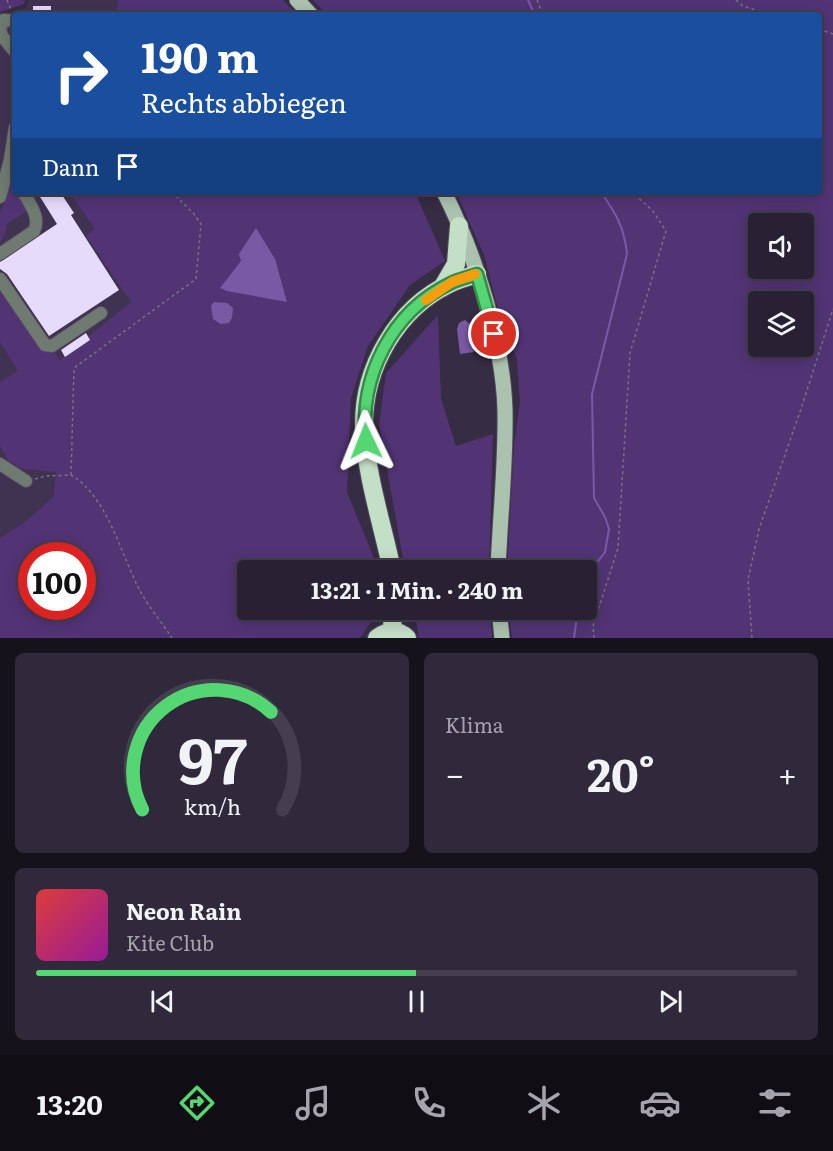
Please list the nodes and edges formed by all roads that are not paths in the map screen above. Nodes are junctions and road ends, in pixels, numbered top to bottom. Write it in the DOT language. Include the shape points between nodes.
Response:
graph roads {
  1 [pos="297,0"];
  2 [pos="309,12"];
  3 [pos="12,20"];
  4 [pos="12,48"];
  5 [pos="11,178"];
  6 [pos="25,195"];
  7 [pos="445,195"];
  8 [pos="0,197"];
  9 [pos="459,226"];
  10 [pos="0,254"];
  11 [pos="477,274"];
  12 [pos="0,279"];
  13 [pos="442,288"];
  14 [pos="101,313"];
  15 [pos="0,464"];
  16 [pos="26,481"];
  17 [pos="390,560"];
  18 [pos="498,560"];
  19 [pos="393,620"];
  20 [pos="500,620"];
  21 [pos="392,636"];
  22 [pos="502,638"];
  1 -- 2 [label="main road"];
  3 -- 4 [label="street" via="4,21 0,28"];
  5 -- 8 [label="street"];
  6 -- 10 [label="street" via="37,225"];
  7 -- 9 [label="main road"];
  9 -- 11 [label="main road"];
  9 -- 13 [label="highway" via="456,264"];
  11 -- 13 [label="highway"];
  11 -- 18 [label="main road" via="499,354 505,411"];
  12 -- 14 [label="street" via="45,345 52,346"];
  13 -- 17 [label="highway" via="397,326 378,358 367,390 367,455"];
  15 -- 16 [label="street"];
  19 -- 21 [label="highway"];
  20 -- 22 [label="main road"];
}
